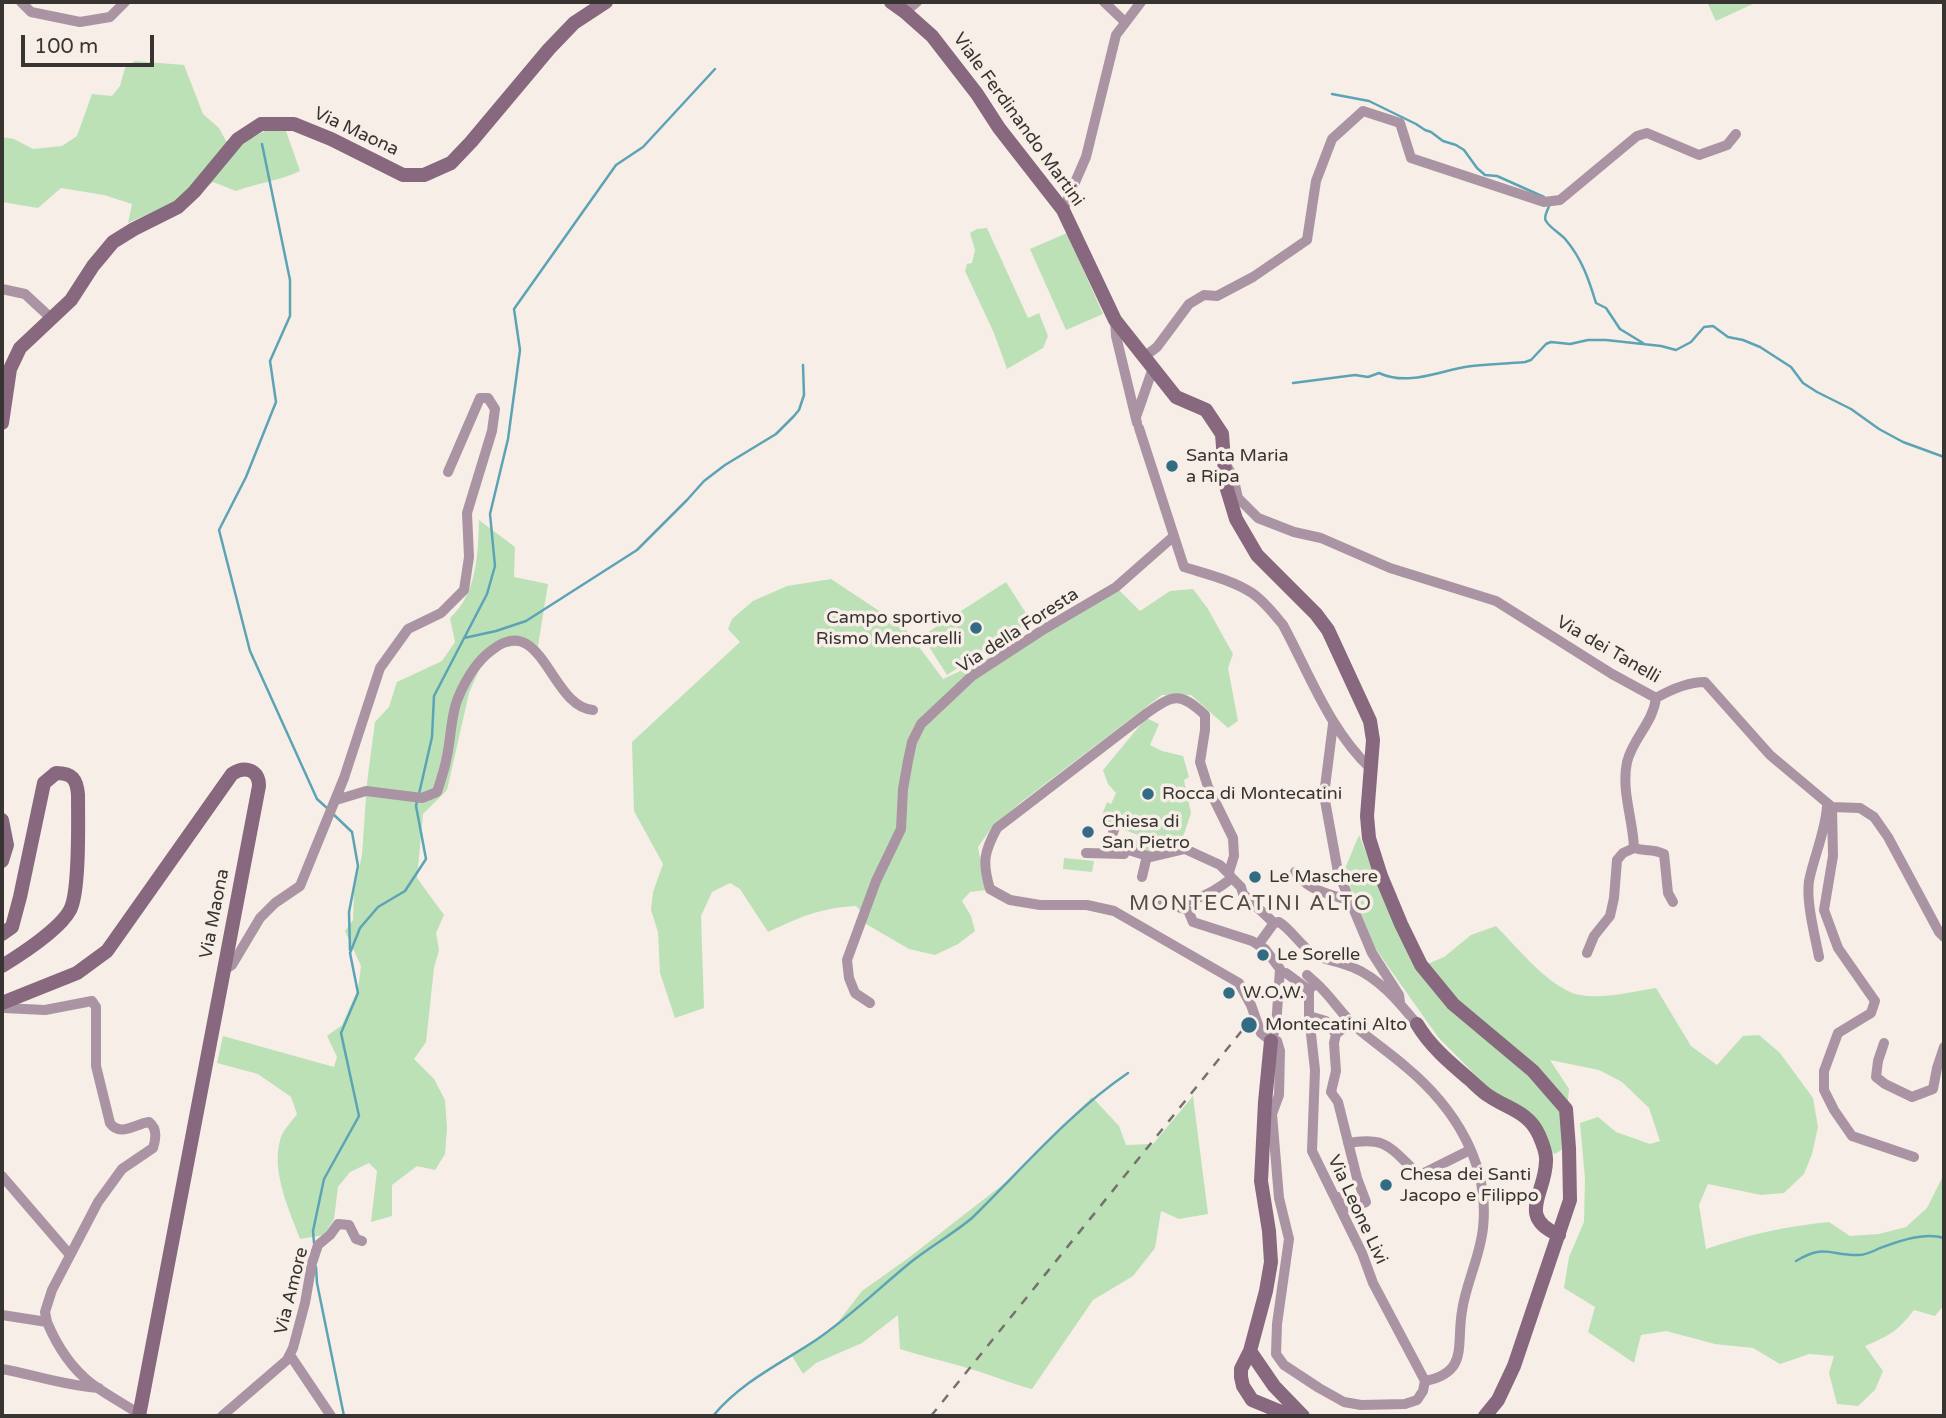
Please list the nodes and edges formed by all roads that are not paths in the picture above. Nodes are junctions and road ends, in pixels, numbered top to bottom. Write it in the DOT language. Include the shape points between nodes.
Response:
graph roads {
  1 [pos="21,2"];
  2 [pos="125,2"];
  3 [pos="606,2"];
  4 [pos="891,2"];
  5 [pos="917,2"];
  6 [pos="1104,2"];
  7 [pos="1142,2"];
  8 [pos="905,12"];
  9 [pos="1125,22"];
  10 [pos="1736,134"];
  11 [pos="1063,210"];
  12 [pos="2,289"];
  13 [pos="52,319"];
  14 [pos="1115,320"];
  15 [pos="1148,362"];
  16 [pos="2,423"];
  17 [pos="1137,423"];
  18 [pos="1225,464"];
  19 [pos="448,472"];
  20 [pos="1174,536"];
  21 [pos="1656,698"];
  22 [pos="593,710"];
  23 [pos="1333,724"];
  24 [pos="1371,769"];
  25 [pos="335,800"];
  26 [pos="1829,805"];
  27 [pos="2,820"];
  28 [pos="1115,827"];
  29 [pos="1634,848"];
  30 [pos="1086,853"];
  31 [pos="1157,856"];
  32 [pos="1146,860"];
  33 [pos="2,862"];
  34 [pos="1295,872"];
  35 [pos="1230,875"];
  36 [pos="1142,877"];
  37 [pos="1154,900"];
  38 [pos="1351,901"];
  39 [pos="1673,902"];
  40 [pos="1172,903"];
  41 [pos="1275,923"];
  42 [pos="2,934"];
  43 [pos="1944,937"];
  44 [pos="1258,945"];
  45 [pos="1587,953"];
  46 [pos="1819,957"];
  47 [pos="2,966"];
  48 [pos="224,970"];
  49 [pos="1280,973"];
  50 [pos="1307,975"];
  51 [pos="1313,990"];
  52 [pos="1399,1002"];
  53 [pos="870,1003"];
  54 [pos="2,1004"];
  55 [pos="1309,1016"];
  56 [pos="1350,1022"];
  57 [pos="1417,1024"];
  58 [pos="1336,1034"];
  59 [pos="1270,1041"];
  60 [pos="1884,1043"];
  61 [pos="1944,1046"];
  62 [pos="1348,1143"];
  63 [pos="1470,1150"];
  64 [pos="1914,1157"];
  65 [pos="2,1176"];
  66 [pos="1330,1188"];
  67 [pos="1351,1208"];
  68 [pos="1559,1235"];
  69 [pos="362,1241"];
  70 [pos="70,1255"];
  71 [pos="1369,1273"];
  72 [pos="2,1315"];
  73 [pos="47,1322"];
  74 [pos="1250,1351"];
  75 [pos="290,1355"];
  76 [pos="2,1369"];
  77 [pos="1425,1381"];
  78 [pos="100,1388"];
  79 [pos="139,1415"];
  80 [pos="222,1416"];
  81 [pos="331,1416"];
  82 [pos="1291,1416"];
  83 [pos="1303,1416"];
  84 [pos="1485,1416"];
  1 -- 2 [label="street" via="31,12 80,22 110,17"];
  3 -- 13 [label="street, Via Maona" via="574,23 451,163 424,175 403,175 295,124 261,124 238,139 178,207 113,242"];
  4 -- 8 [label="street, Viale Ferdinando Martini"];
  5 -- 8 [label="street"];
  6 -- 9 [label="street"];
  7 -- 9 [label="street"];
  8 -- 11 [label="street, Viale Ferdinando Martini" via="952,61"];
  9 -- 11 [label="street" via="1116,35 1086,157"];
  10 -- 15 [label="street" via="1727,145 1699,155 1647,133 1637,135 1560,200 1544,202 1411,158 1400,123 1363,111 1332,139 1316,181 1307,240 1253,277 1217,296 1204,295 1189,304"];
  11 -- 14 [label="street, Viale Ferdinando Martini"];
  12 -- 13 [label="street" via="25,294"];
  13 -- 16 [label="street, Via Maona" via="13,359"];
  14 -- 15 [label="street, Viale Ferdinando Martini"];
  14 -- 17 [label="street"];
  15 -- 17 [label="street"];
  15 -- 18 [label="street, Viale Ferdinando Martini" via="1176,397 1206,410 1222,434"];
  17 -- 20 [label="street"];
  18 -- 21 [label="street, Via dei Tanelli" via="1238,498 1258,518 1321,538 1390,568 1496,601"];
  18 -- 24 [label="street, Viale Ferdinando Martini" via="1236,519 1257,555 1328,630 1370,721"];
  19 -- 25 [label="street" via="480,398 488,398 495,410 467,513 469,557 464,590 441,613 408,629 380,668"];
  20 -- 23 [label="street" via="1184,567 1237,585 1272,611 1288,633"];
  20 -- 53 [label="street, Via della Foresta" via="1115,587 972,676 921,724 908,761 901,829 847,960 855,993"];
  21 -- 26 [label="street, Via dei Tanelli" via="1704,682 1770,755"];
  21 -- 29 [label="street" via="1628,761 1626,789"];
  22 -- 25 [label="street" via="566,695 535,648 511,641 493,649 473,670 457,699 437,792 422,798 366,791"];
  23 -- 24 [label="street"];
  23 -- 38 [label="street" via="1324,794 1338,872"];
  24 -- 68 [label="street, Viale Ferdinando Martini" via="1369,838 1421,965 1453,1004 1533,1071 1566,1109 1570,1200"];
  25 -- 48 [label="street" via="300,887 260,918 232,965"];
  26 -- 43 [label="street" via="1860,808 1874,817"];
  26 -- 46 [label="street" via="1809,884"];
  26 -- 64 [label="street" via="1833,856 1824,910 1838,948 1875,1001 1871,1013 1838,1033 1824,1071 1824,1090 1852,1136"];
  27 -- 33 [label="street" via="7,845"];
  28 -- 31 [label="street" via="1109,844"];
  29 -- 39 [label="street" via="1654,849 1664,855"];
  29 -- 45 [label="street" via="1617,860 1610,916"];
  30 -- 32 [label="street" via="1135,855"];
  31 -- 32 [label="street"];
  31 -- 35 [label="street" via="1185,849 1220,865"];
  32 -- 36 [label="street"];
  34 -- 38 [label="street" via="1321,892"];
  35 -- 40 [label="street" via="1201,898"];
  35 -- 41 [label="street" via="1243,894"];
  35 -- 59 [label="street" via="1233,838 1199,762 1205,715 1189,701 1176,698 1147,713 997,828 987,847 984,871 990,889 1010,900 1114,911 1239,983 1261,1032"];
  37 -- 40 [label="street"];
  38 -- 52 [label="street"];
  40 -- 44 [label="street" via="1188,910 1193,922"];
  41 -- 44 [label="street"];
  41 -- 52 [label="street" via="1286,926 1315,955 1370,975"];
  42 -- 47 [label="street" via="12,927 15,917 44,783 56,772 65,773 78,785 75,894 70,910"];
  44 -- 49 [label="street"];
  48 -- 54 [label="street, Via Maona" via="259,786 256,774 246,768 232,774 107,951 77,973"];
  48 -- 79 [label="street, Via Maona"];
  49 -- 51 [label="street"];
  49 -- 59 [label="street" via="1276,1027"];
  50 -- 51 [label="street"];
  51 -- 55 [label="street, Via Leone Livi"];
  51 -- 56 [label="street"];
  52 -- 57 [label="street"];
  54 -- 70 [label="street" via="4,1008 45,1010 92,1001 96,1007 96,1066 110,1123 116,1130 147,1122 154,1128 153,1148 122,1169"];
  55 -- 58 [label="street" via="1326,1021"];
  55 -- 66 [label="street, Via Leone Livi" via="1315,1070 1312,1151"];
  56 -- 58 [label="street"];
  56 -- 63 [label="street" via="1425,1084 1451,1113"];
  57 -- 68 [label="street" via="1442,1055 1488,1096 1521,1112 1539,1133 1547,1160 1536,1213 1545,1229"];
  58 -- 62 [label="street" via="1331,1091"];
  59 -- 74 [label="street" via="1261,1181 1271,1262"];
  59 -- 77 [label="street" via="1277,1041 1280,1051 1279,1094 1272,1114 1279,1198 1289,1239 1276,1354 1284,1365 1343,1402 1405,1404 1417,1400"];
  60 -- 61 [label="street" via="1876,1077 1912,1097 1933,1089"];
  62 -- 63 [label="street" via="1378,1141 1420,1175"];
  62 -- 67 [label="street" via="1366,1202"];
  63 -- 77 [label="street" via="1483,1190 1483,1226 1462,1307 1459,1356 1454,1368"];
  65 -- 70 [label="street"];
  66 -- 67 [label="street"];
  66 -- 71 [label="street, Via Leone Livi"];
  67 -- 71 [label="street"];
  68 -- 84 [label="street, Viale Ferdinando Martini" via="1514,1366"];
  69 -- 75 [label="street, Via Amore" via="349,1225 338,1224 318,1245"];
  70 -- 73 [label="street" via="46,1306"];
  71 -- 77 [label="street, Via Leone Livi"];
  72 -- 73 [label="street"];
  73 -- 78 [label="street" via="72,1365"];
  74 -- 82 [label="street" via="1241,1374 1243,1387 1257,1403"];
  74 -- 83 [label="street" via="1273,1386"];
  75 -- 80 [label="street, Via Amore"];
  75 -- 81 [label="street"];
  76 -- 78 [label="street"];
  78 -- 79 [label="street"];
}
